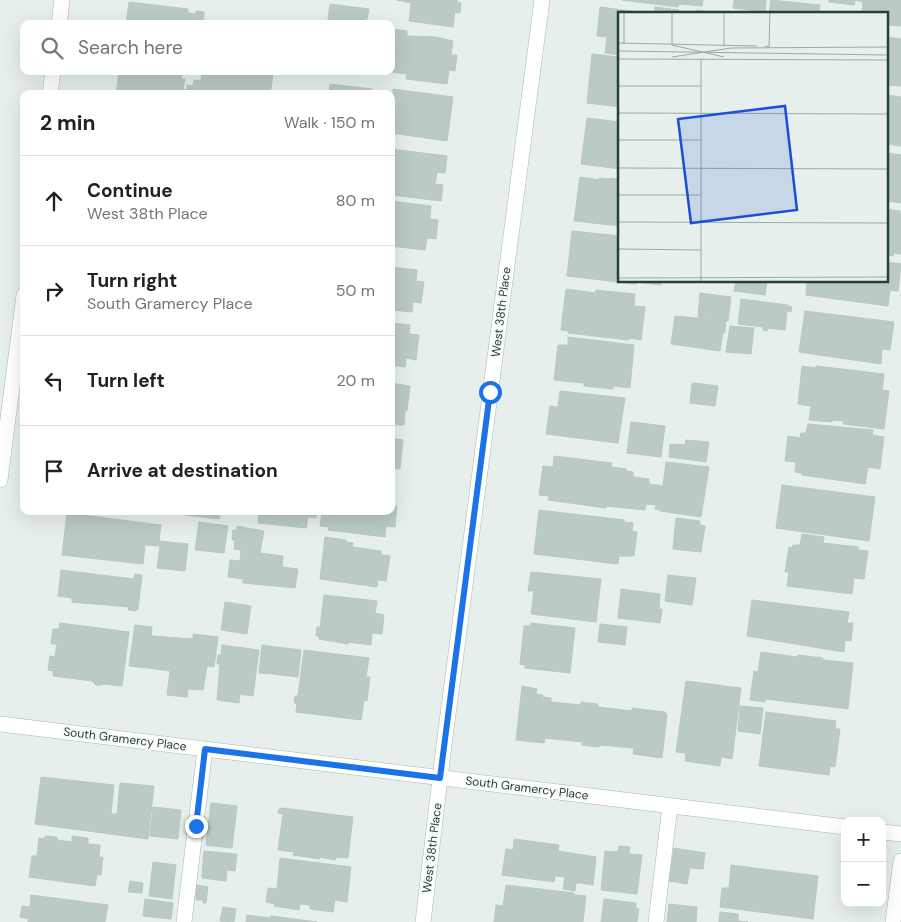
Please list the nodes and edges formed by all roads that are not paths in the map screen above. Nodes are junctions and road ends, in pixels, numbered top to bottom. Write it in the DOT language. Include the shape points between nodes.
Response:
graph roads {
  1 [pos="62,0"];
  2 [pos="542,0"];
  3 [pos="60,20"];
  4 [pos="52,75"];
  5 [pos="50,90"];
  6 [pos="20,326"];
  7 [pos="0,480"];
  8 [pos="0,724"];
  9 [pos="205,749"];
  10 [pos="440,778"];
  11 [pos="670,806"];
  12 [pos="841,827"];
  13 [pos="886,832"];
  14 [pos="901,834"];
  15 [pos="901,862"];
  16 [pos="184,922"];
  17 [pos="423,922"];
  18 [pos="656,922"];
  19 [pos="893,922"];
  1 -- 3 [label="street"];
  2 -- 10 [label="street, West 38th Place"];
  4 -- 5 [label="street"];
  6 -- 7 [label="street"];
  8 -- 9 [label="street, South Gramercy Place"];
  9 -- 10 [label="street, South Gramercy Place"];
  9 -- 16 [label="street"];
  10 -- 11 [label="street, South Gramercy Place"];
  10 -- 17 [label="street, West 38th Place"];
  11 -- 12 [label="street, South Gramercy Place"];
  11 -- 18 [label="street"];
  13 -- 14 [label="street"];
  15 -- 19 [label="street"];
}
